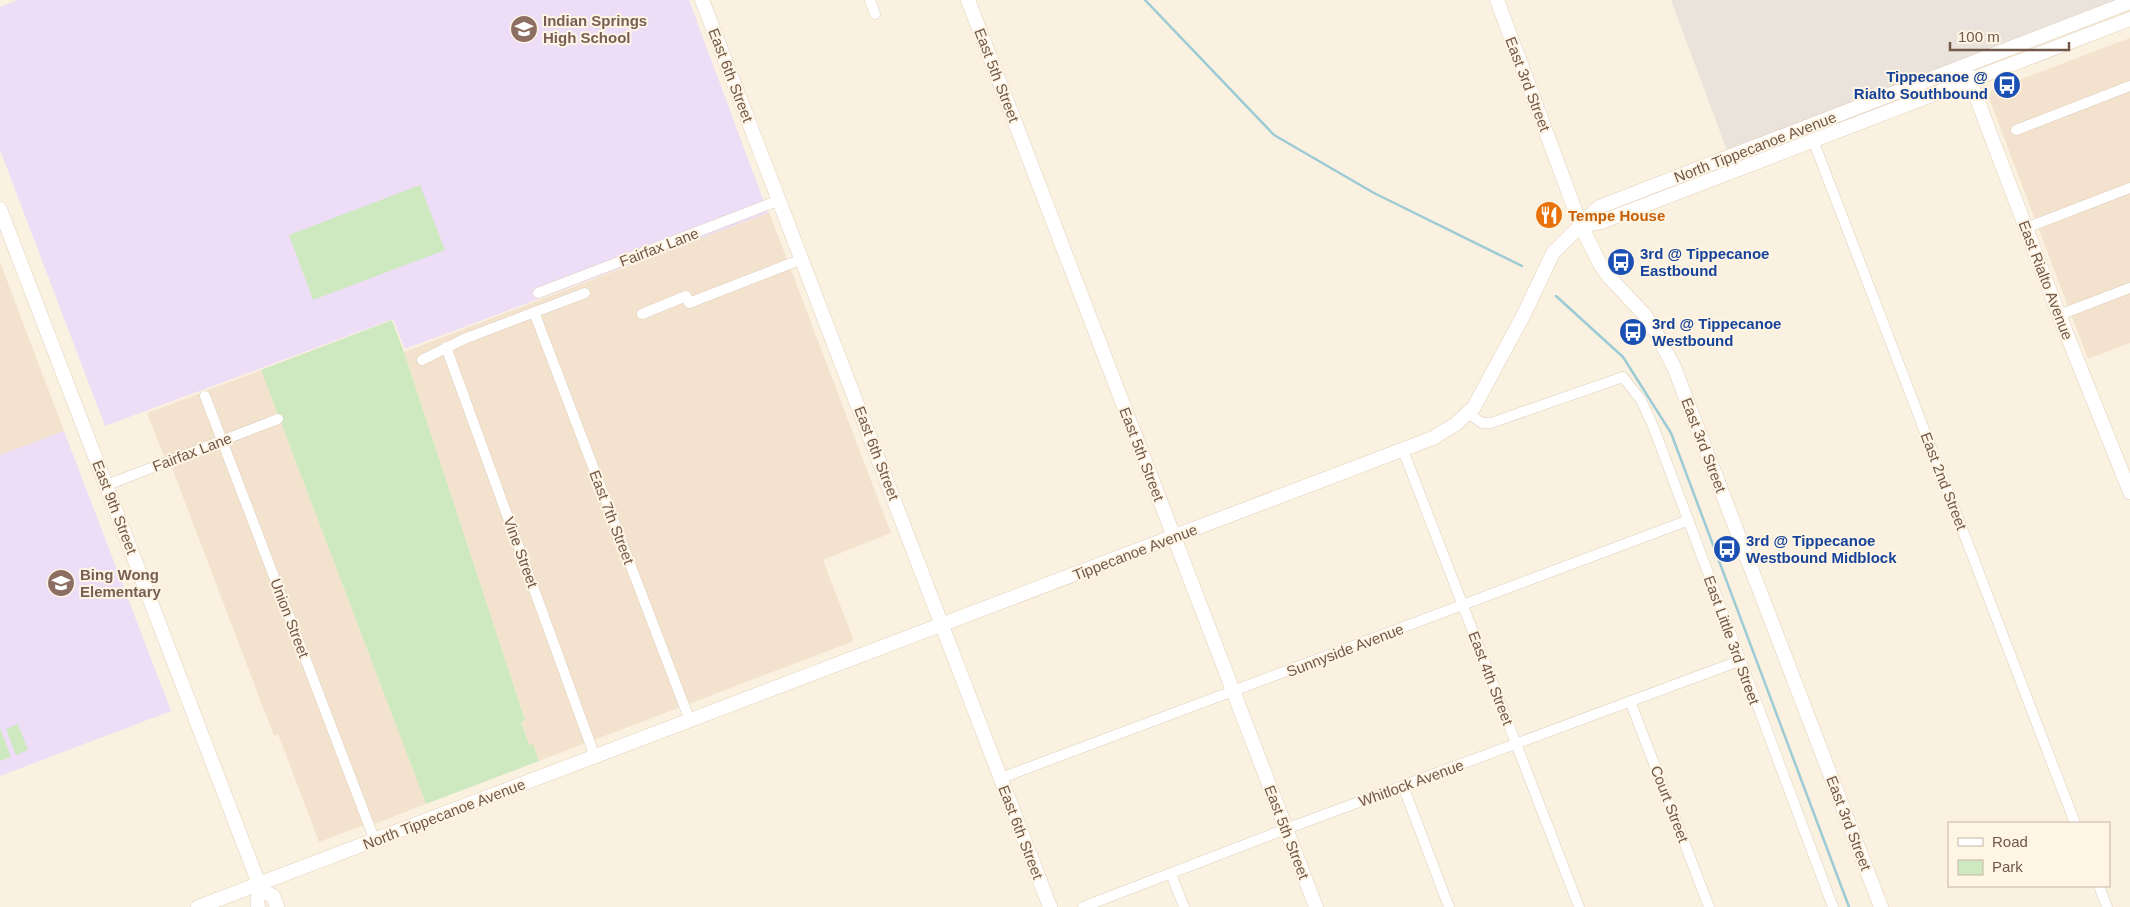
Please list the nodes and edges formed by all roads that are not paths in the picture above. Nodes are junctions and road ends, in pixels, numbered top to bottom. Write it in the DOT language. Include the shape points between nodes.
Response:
graph roads {
  1 [pos="702,0"];
  2 [pos="870,0"];
  3 [pos="968,0"];
  4 [pos="1497,0"];
  5 [pos="2130,2"];
  6 [pos="874,14"];
  7 [pos="2130,19"];
  8 [pos="1965,66"];
  9 [pos="1970,80"];
  10 [pos="2130,86"];
  11 [pos="1808,126"];
  12 [pos="2016,130"];
  13 [pos="1813,140"];
  14 [pos="2130,188"];
  15 [pos="780,200"];
  16 [pos="0,208"];
  17 [pos="1581,226"];
  18 [pos="2026,228"];
  19 [pos="802,259"];
  20 [pos="2130,288"];
  21 [pos="538,293"];
  22 [pos="585,293"];
  23 [pos="534,312"];
  24 [pos="642,314"];
  25 [pos="1524,314"];
  26 [pos="2059,315"];
  27 [pos="446,347"];
  28 [pos="422,360"];
  29 [pos="205,396"];
  30 [pos="1468,413"];
  31 [pos="278,419"];
  32 [pos="222,440"];
  33 [pos="1403,450"];
  34 [pos="106,485"];
  35 [pos="2130,492"];
  36 [pos="1689,520"];
  37 [pos="1174,538"];
  38 [pos="1463,605"];
  39 [pos="943,625"];
  40 [pos="1740,661"];
  41 [pos="1233,692"];
  42 [pos="1630,701"];
  43 [pos="690,721"];
  44 [pos="1516,744"];
  45 [pos="595,757"];
  46 [pos="1001,778"];
  47 [pos="1403,786"];
  48 [pos="2075,822"];
  49 [pos="1286,829"];
  50 [pos="374,840"];
  51 [pos="1171,874"];
  52 [pos="260,887"];
  53 [pos="2099,887"];
  54 [pos="198,907"];
  55 [pos="258,907"];
  56 [pos="277,907"];
  57 [pos="1050,907"];
  58 [pos="1083,907"];
  59 [pos="1184,907"];
  60 [pos="1316,907"];
  61 [pos="1449,907"];
  62 [pos="1579,907"];
  63 [pos="1709,907"];
  64 [pos="1833,907"];
  65 [pos="1881,907"];
  66 [pos="2107,907"];
  1 -- 15 [label="street, East 6th Street"];
  2 -- 6 [label="street"];
  3 -- 37 [label="street, East 5th Street"];
  4 -- 17 [label="street, East 3rd Street"];
  5 -- 8 [label="street, North Tippecanoe Avenue"];
  7 -- 9 [label="street, North Tippecanoe Avenue"];
  8 -- 9 [label="street, East Rialto Avenue"];
  8 -- 11 [label="street, North Tippecanoe Avenue"];
  9 -- 13 [label="street, North Tippecanoe Avenue"];
  9 -- 18 [label="street, East Rialto Avenue"];
  10 -- 12 [label="street"];
  11 -- 13 [label="street"];
  11 -- 17 [label="street, North Tippecanoe Avenue" via="1599,206"];
  13 -- 17 [label="street, North Tippecanoe Avenue" via="1602,222"];
  13 -- 48 [label="street, East 2nd Street"];
  14 -- 18 [label="street"];
  15 -- 19 [label="street, East 6th Street"];
  15 -- 21 [label="street, Fairfax Lane"];
  16 -- 34 [label="street, East 9th Street"];
  17 -- 25 [label="street, North Tippecanoe Avenue" via="1558,246"];
  17 -- 65 [label="street, East 3rd Street" via="1600,264 1643,313 1674,367"];
  18 -- 26 [label="street, East Rialto Avenue"];
  19 -- 24 [label="street" via="689,303 686,296"];
  19 -- 39 [label="street, East 6th Street"];
  20 -- 26 [label="street"];
  22 -- 23 [label="street"];
  23 -- 27 [label="street"];
  23 -- 43 [label="street, East 7th Street"];
  25 -- 30 [label="street, Tippecanoe Avenue"];
  26 -- 35 [label="street, East Rialto Avenue"];
  27 -- 28 [label="street"];
  27 -- 45 [label="street, Vine Street"];
  29 -- 32 [label="street, Union Street"];
  30 -- 33 [label="street, Tippecanoe Avenue" via="1444,432"];
  30 -- 36 [label="street, East Little 3rd Street" via="1491,424 1623,377 1641,400"];
  31 -- 32 [label="street, Fairfax Lane"];
  32 -- 34 [label="street, Fairfax Lane"];
  32 -- 50 [label="street, Union Street"];
  33 -- 37 [label="street, Tippecanoe Avenue"];
  33 -- 38 [label="street, East 4th Street"];
  34 -- 52 [label="street, East 9th Street"];
  36 -- 38 [label="street, Sunnyside Avenue"];
  36 -- 40 [label="street, East Little 3rd Street"];
  37 -- 39 [label="street, Tippecanoe Avenue"];
  37 -- 41 [label="street, East 5th Street"];
  38 -- 41 [label="street, Sunnyside Avenue"];
  38 -- 44 [label="street, East 4th Street"];
  39 -- 43 [label="street, Tippecanoe Avenue"];
  39 -- 46 [label="street, East 6th Street"];
  40 -- 42 [label="street, Whitlock Avenue"];
  40 -- 64 [label="street, East Little 3rd Street"];
  41 -- 46 [label="street, Sunnyside Avenue"];
  41 -- 49 [label="street, East 5th Street"];
  42 -- 44 [label="street, Whitlock Avenue"];
  42 -- 63 [label="street, Court Street"];
  43 -- 45 [label="street, North Tippecanoe Avenue"];
  44 -- 47 [label="street, Whitlock Avenue"];
  44 -- 62 [label="street, East 4th Street"];
  45 -- 50 [label="street, North Tippecanoe Avenue"];
  46 -- 57 [label="street, East 6th Street"];
  47 -- 49 [label="street, Whitlock Avenue"];
  47 -- 61 [label="street"];
  49 -- 51 [label="street, Whitlock Avenue"];
  49 -- 60 [label="street, East 5th Street"];
  50 -- 52 [label="street, North Tippecanoe Avenue"];
  51 -- 58 [label="street, Whitlock Avenue"];
  51 -- 59 [label="street"];
  52 -- 54 [label="street, North Tippecanoe Avenue"];
  52 -- 55 [label="street"];
  52 -- 56 [label="street, East 9th Street" via="273,896"];
  53 -- 66 [label="street"];
}
